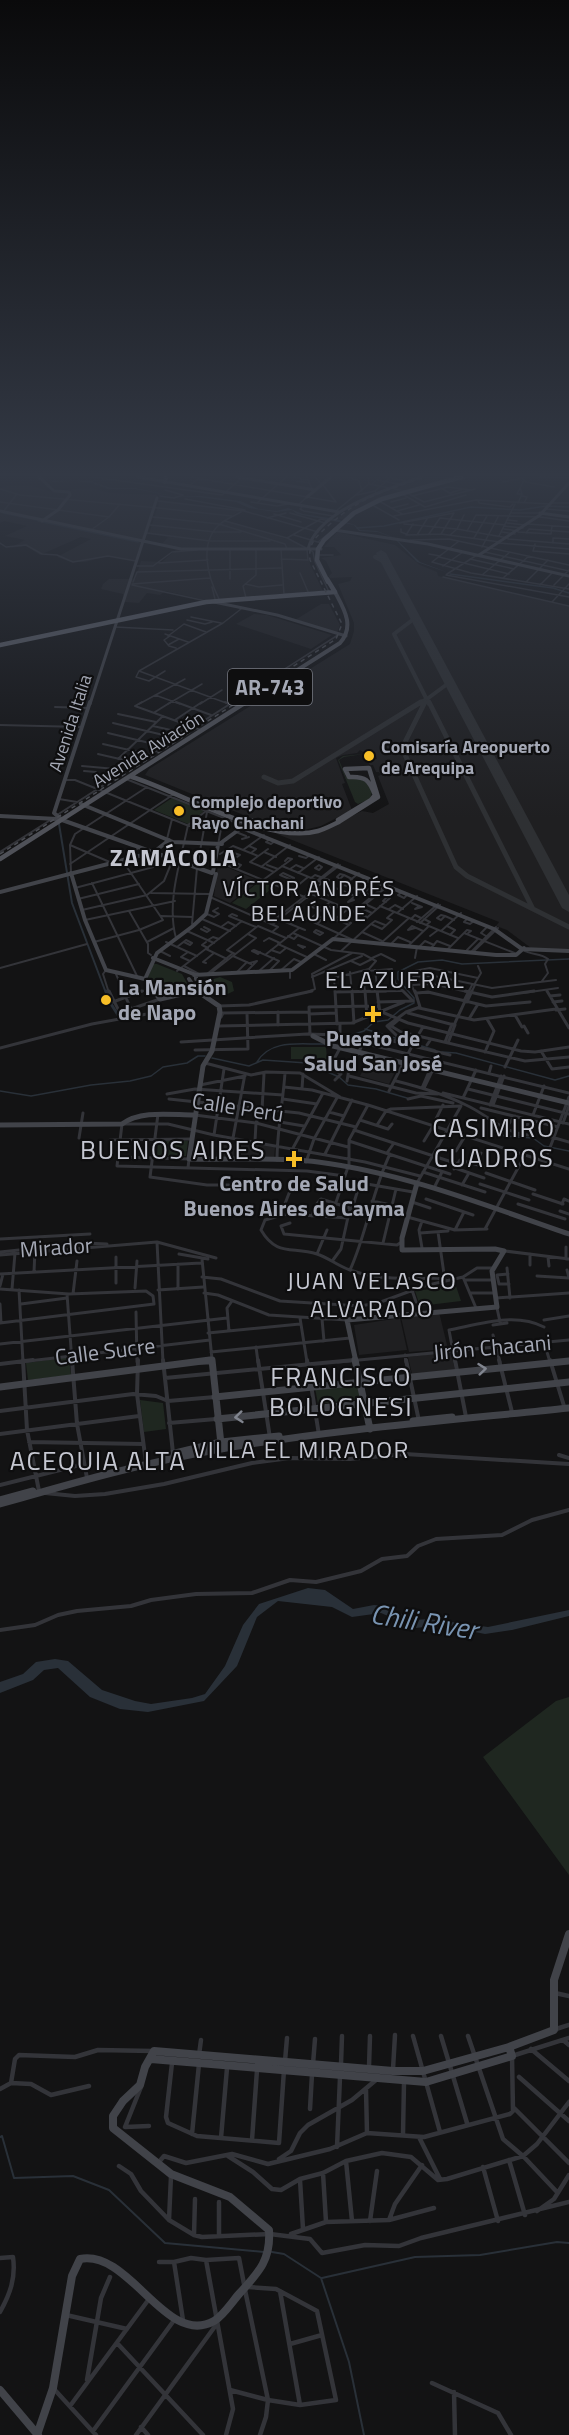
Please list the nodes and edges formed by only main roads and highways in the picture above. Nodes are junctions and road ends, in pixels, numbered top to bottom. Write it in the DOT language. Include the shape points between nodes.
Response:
graph roads {
  1 [pos="332,592"];
  2 [pos="0,645"];
  3 [pos="201,730"];
  4 [pos="132,775"];
  5 [pos="168,789"];
  6 [pos="339,821"];
  7 [pos="252,822"];
  8 [pos="0,856"];
  1 -- 2 [label="highway" via="210,601"];
  1 -- 3 [label="main road, Avenida Aviación / AR-743" via="349,624 342,636"];
  3 -- 4 [label="main road, Avenida Aviación / AR-743"];
  3 -- 4 [label="main road, Avenida Aviación / AR-743"];
  4 -- 5 [label="main road"];
  4 -- 8 [label="main road, Avenida Aviación / AR-743"];
  5 -- 7 [label="main road"];
  5 -- 7 [label="main road"];
  6 -- 6 [label="main road" via="378,797 369,768 345,769 350,777 367,778 375,792 374,797"];
  6 -- 7 [label="main road" via="317,832 291,834"];
}
